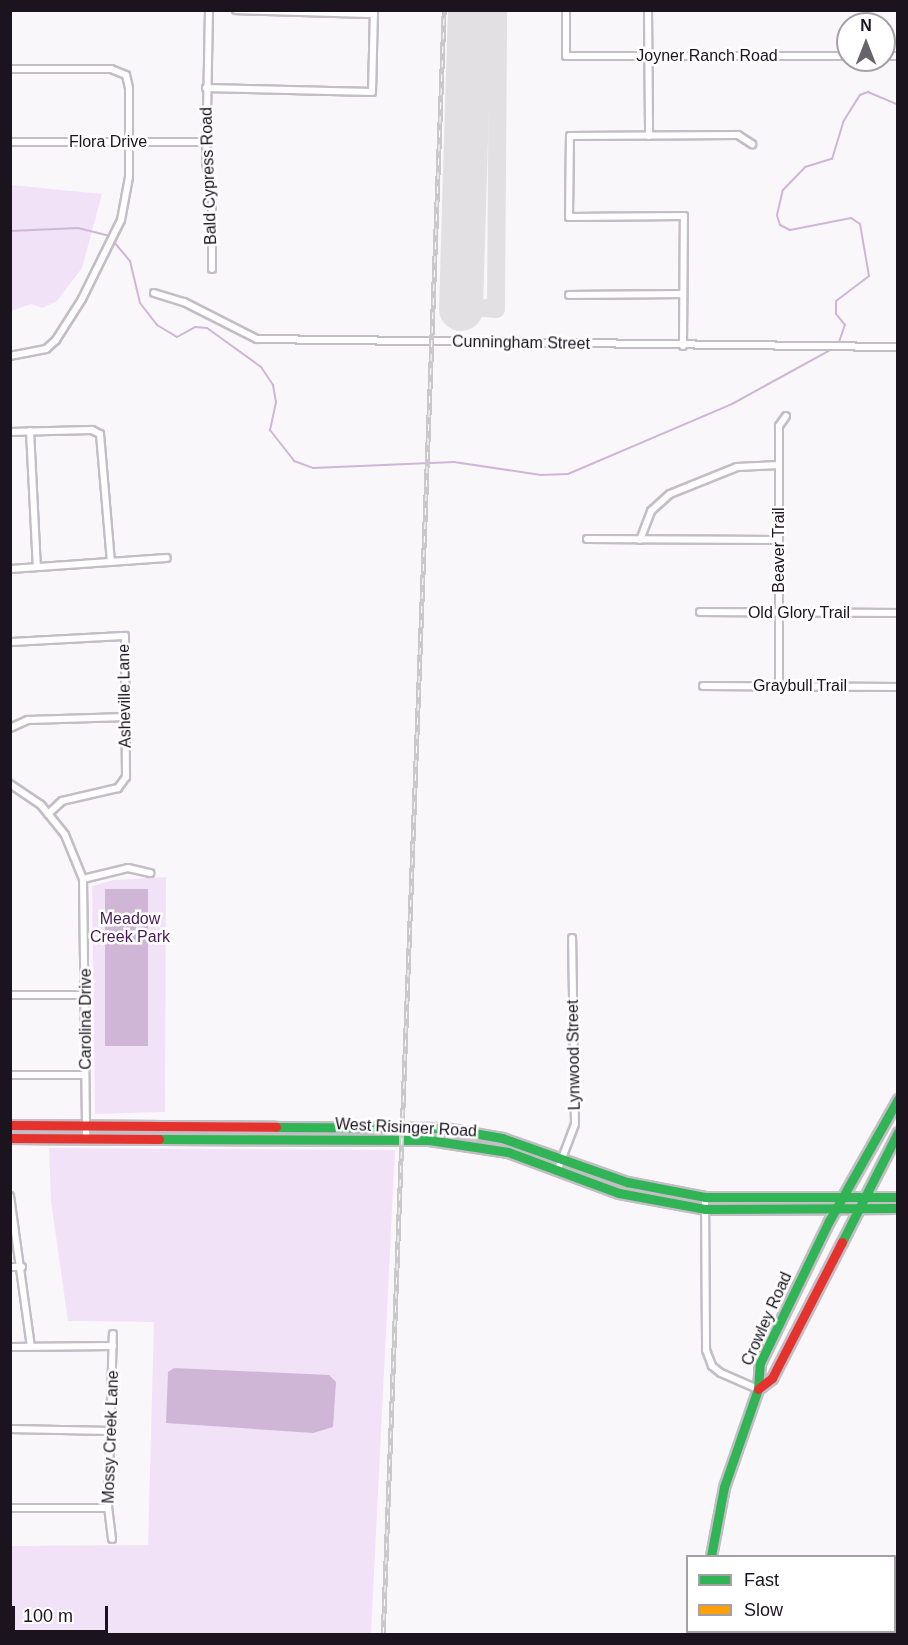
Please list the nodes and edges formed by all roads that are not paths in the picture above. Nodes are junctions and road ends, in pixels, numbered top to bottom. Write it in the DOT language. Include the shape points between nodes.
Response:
graph roads {
  1 [pos="209,10"];
  2 [pos="236,10"];
  3 [pos="566,10"];
  4 [pos="648,10"];
  5 [pos="374,12"];
  6 [pos="647,56"];
  7 [pos="836,56"];
  8 [pos="10,69"];
  9 [pos="206,88"];
  10 [pos="649,136"];
  11 [pos="10,142"];
  12 [pos="128,142"];
  13 [pos="206,142"];
  14 [pos="752,144"];
  15 [pos="212,269"];
  16 [pos="154,293"];
  17 [pos="683,294"];
  18 [pos="568,295"];
  19 [pos="683,346"];
  20 [pos="897,347"];
  21 [pos="10,356"];
  22 [pos="786,416"];
  23 [pos="30,431"];
  24 [pos="10,432"];
  25 [pos="779,465"];
  26 [pos="587,539"];
  27 [pos="640,540"];
  28 [pos="779,540"];
  29 [pos="167,558"];
  30 [pos="111,562"];
  31 [pos="38,567"];
  32 [pos="10,569"];
  33 [pos="700,612"];
  34 [pos="779,613"];
  35 [pos="897,613"];
  36 [pos="10,642"];
  37 [pos="703,686"];
  38 [pos="779,686"];
  39 [pos="897,687"];
  40 [pos="126,717"];
  41 [pos="10,728"];
  42 [pos="10,784"];
  43 [pos="48,814"];
  44 [pos="150,873"];
  45 [pos="82,879"];
  46 [pos="572,938"];
  47 [pos="10,995"];
  48 [pos="86,995"];
  49 [pos="10,1075"];
  50 [pos="85,1075"];
  51 [pos="897,1099"];
  52 [pos="10,1125"];
  53 [pos="86,1125"];
  54 [pos="224,1125"];
  55 [pos="897,1132"];
  56 [pos="86,1137"];
  57 [pos="10,1138"];
  58 [pos="162,1138"];
  59 [pos="562,1158"];
  60 [pos="558,1169"];
  61 [pos="10,1196"];
  62 [pos="705,1197"];
  63 [pos="843,1197"];
  64 [pos="897,1197"];
  65 [pos="862,1198"];
  66 [pos="897,1208"];
  67 [pos="705,1209"];
  68 [pos="835,1209"];
  69 [pos="855,1209"];
  70 [pos="10,1267"];
  71 [pos="22,1267"];
  72 [pos="112,1334"];
  73 [pos="113,1346"];
  74 [pos="10,1347"];
  75 [pos="31,1347"];
  76 [pos="758,1389"];
  77 [pos="10,1429"];
  78 [pos="111,1431"];
  79 [pos="10,1508"];
  80 [pos="108,1508"];
  81 [pos="112,1539"];
  82 [pos="711,1555"];
  1 -- 9 [label="street, Bald Cypress Road"];
  2 -- 5 [label="street"];
  3 -- 6 [label="street, Joyner Ranch Road" via="566,56"];
  4 -- 6 [label="street"];
  5 -- 9 [label="street" via="372,92"];
  6 -- 7 [label="street, Joyner Ranch Road"];
  6 -- 10 [label="street"];
  8 -- 12 [label="street" via="111,69 126,75"];
  9 -- 13 [label="street, Bald Cypress Road"];
  10 -- 14 [label="street" via="738,135"];
  10 -- 17 [label="street" via="570,136 569,218 684,216"];
  11 -- 12 [label="street, Flora Drive"];
  12 -- 13 [label="street, Flora Drive"];
  12 -- 21 [label="street" via="128,185 121,220 82,299 67,326 46,349"];
  13 -- 15 [label="street, Bald Cypress Road" via="212,195"];
  16 -- 19 [label="street, Cunningham Street" via="184,302 257,339"];
  17 -- 18 [label="street"];
  17 -- 19 [label="street"];
  19 -- 20 [label="street, Cunningham Street"];
  22 -- 25 [label="street, Beaver Trail" via="779,426"];
  23 -- 24 [label="street"];
  23 -- 30 [label="street" via="92,429 100,434"];
  23 -- 31 [label="street"];
  25 -- 27 [label="street" via="737,467 670,494 651,511"];
  25 -- 28 [label="street, Beaver Trail"];
  26 -- 27 [label="street"];
  27 -- 28 [label="street"];
  28 -- 34 [label="street, Beaver Trail"];
  29 -- 30 [label="street"];
  30 -- 31 [label="street"];
  31 -- 32 [label="street"];
  33 -- 34 [label="street, Old Glory Trail"];
  34 -- 35 [label="street, Old Glory Trail"];
  34 -- 38 [label="street, Beaver Trail"];
  36 -- 40 [label="street, Asheville Lane" via="125,636"];
  37 -- 38 [label="street, Graybull Trail"];
  38 -- 39 [label="street, Graybull Trail"];
  40 -- 41 [label="street" via="28,720"];
  40 -- 43 [label="street, Asheville Lane" via="126,777 118,788 62,801"];
  42 -- 43 [label="street, Carolina Drive"];
  43 -- 45 [label="street, Carolina Drive" via="65,834"];
  44 -- 45 [label="street" via="128,868"];
  45 -- 48 [label="street, Carolina Drive"];
  46 -- 59 [label="street, Lynwood Street" via="576,1108 575,1124"];
  47 -- 48 [label="street"];
  48 -- 50 [label="street, Carolina Drive"];
  49 -- 50 [label="street"];
  50 -- 53 [label="street, Carolina Drive"];
  51 -- 63 [label="main road, Crowley Road"];
  52 -- 53 [label="main road, West Risinger Road"];
  53 -- 54 [label="main road, West Risinger Road"];
  53 -- 56 [label="street, Carolina Drive"];
  54 -- 58 [label="main road" via="217,1134"];
  54 -- 59 [label="main road, West Risinger Road" via="444,1128 502,1138"];
  55 -- 65 [label="main road, Crowley Road"];
  56 -- 57 [label="main road, West Risinger Road"];
  56 -- 58 [label="main road, West Risinger Road"];
  58 -- 60 [label="main road, West Risinger Road" via="429,1140 477,1145"];
  59 -- 60 [label="street, Lynwood Street"];
  59 -- 62 [label="main road, West Risinger Road" via="627,1182"];
  60 -- 67 [label="main road, West Risinger Road" via="619,1193"];
  61 -- 71 [label="street"];
  62 -- 63 [label="main road, West Risinger Road"];
  62 -- 67 [label="street"];
  63 -- 65 [label="main road, West Risinger Road"];
  63 -- 68 [label="main road, Crowley Road"];
  64 -- 65 [label="main road, West Risinger Road"];
  65 -- 69 [label="main road, Crowley Road"];
  66 -- 69 [label="main road, West Risinger Road"];
  67 -- 68 [label="main road, West Risinger Road"];
  67 -- 76 [label="street" via="704,1320 708,1358 721,1373"];
  68 -- 69 [label="main road, West Risinger Road"];
  68 -- 76 [label="main road, Crowley Road" via="760,1363"];
  69 -- 76 [label="main road, Crowley Road" via="772,1378"];
  70 -- 71 [label="street"];
  71 -- 75 [label="street"];
  72 -- 73 [label="street, Mossy Creek Lane"];
  73 -- 75 [label="street"];
  73 -- 78 [label="street, Mossy Creek Lane"];
  74 -- 75 [label="street"];
  76 -- 82 [label="main road" via="724,1487"];
  77 -- 78 [label="street"];
  78 -- 80 [label="street, Mossy Creek Lane"];
  79 -- 80 [label="street"];
  80 -- 81 [label="street, Mossy Creek Lane"];
}
